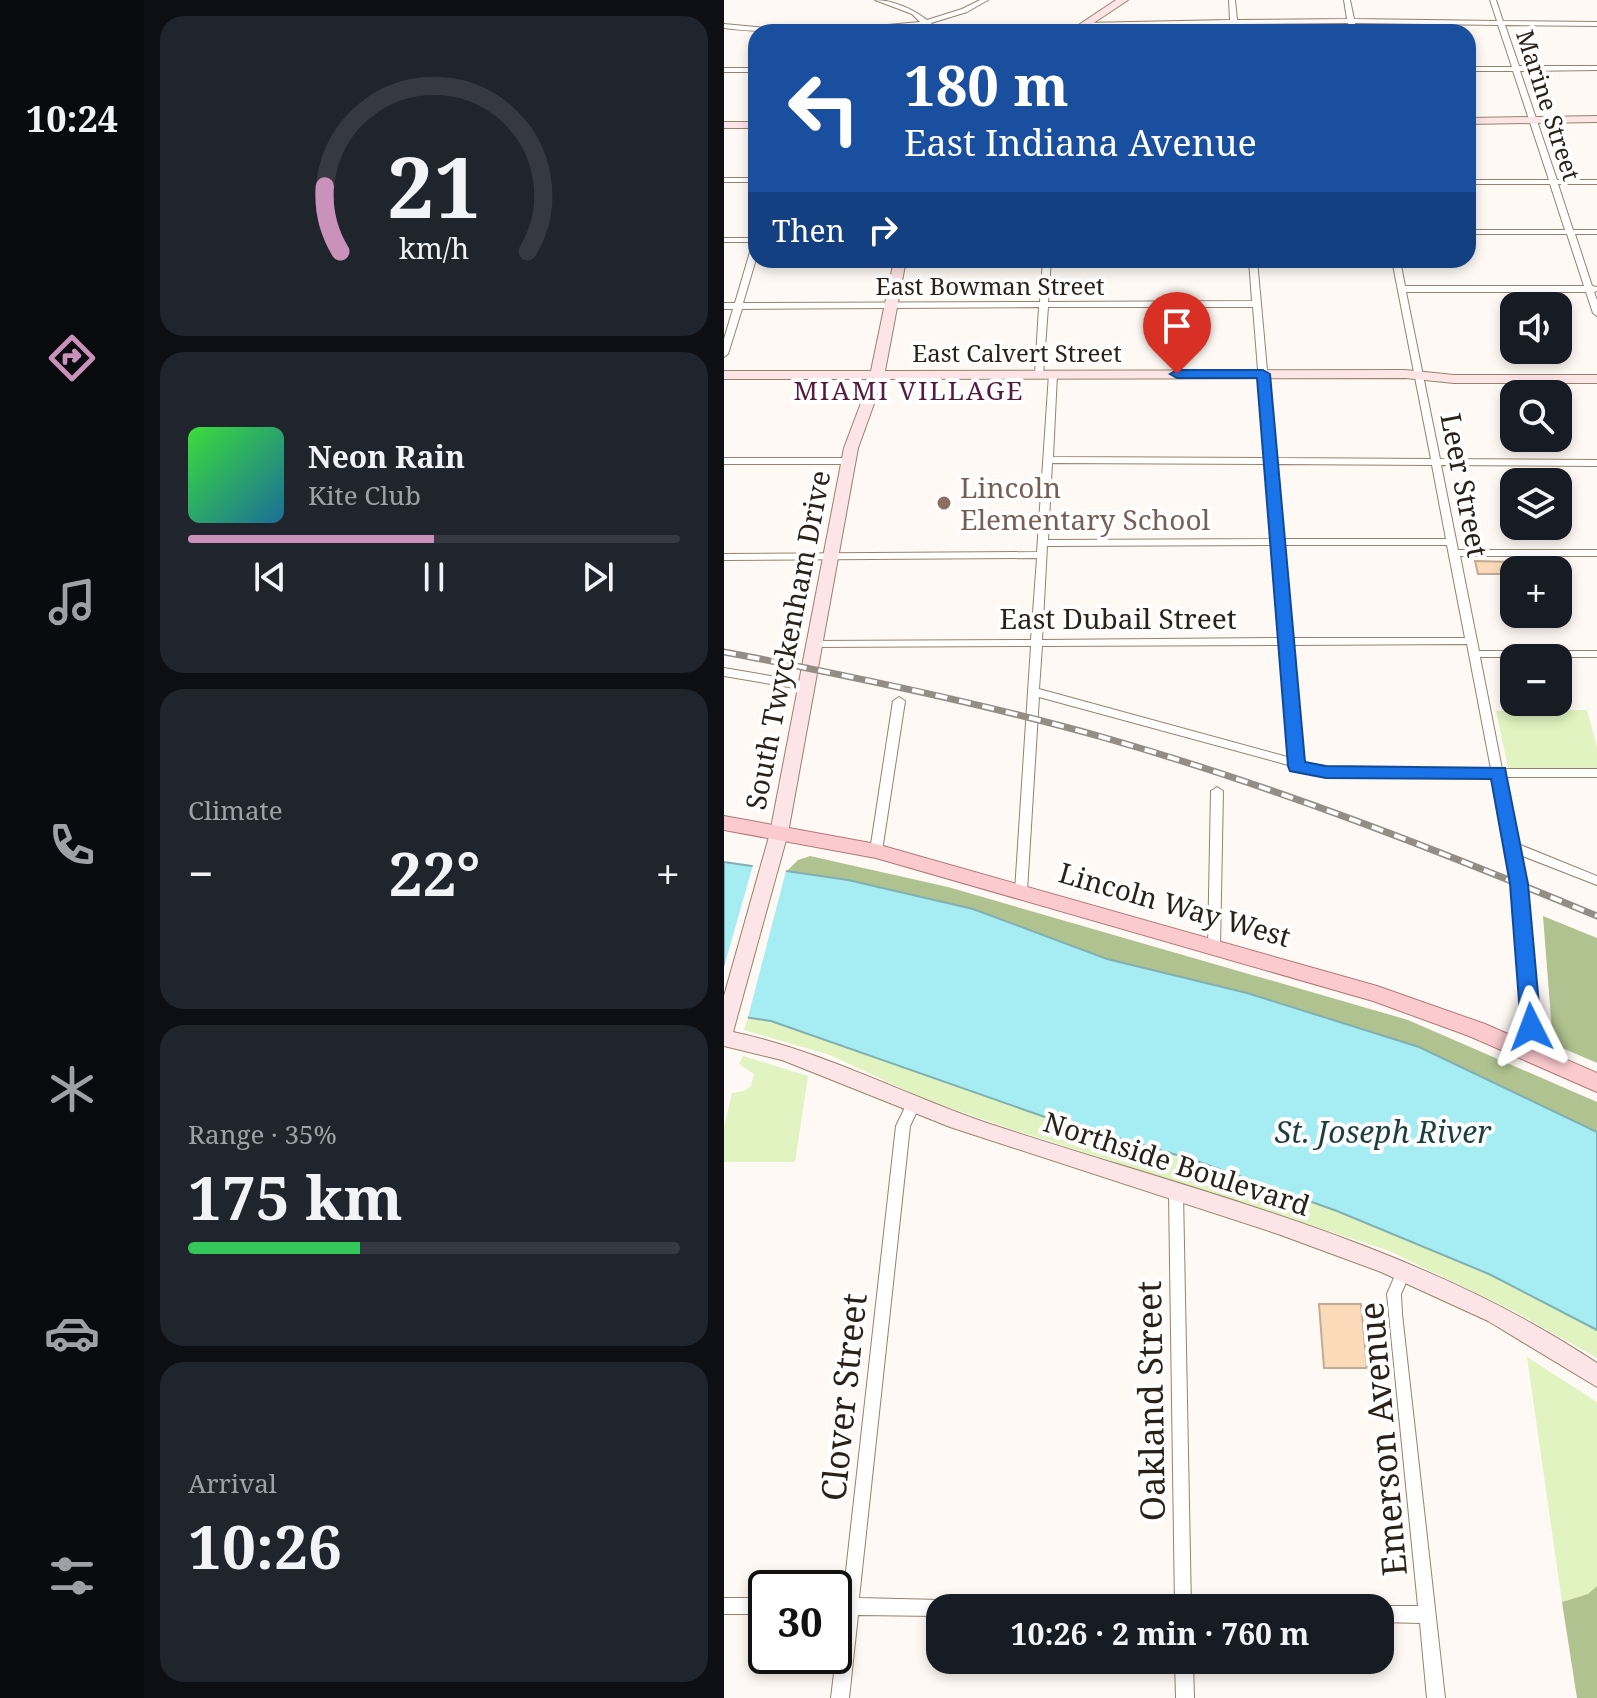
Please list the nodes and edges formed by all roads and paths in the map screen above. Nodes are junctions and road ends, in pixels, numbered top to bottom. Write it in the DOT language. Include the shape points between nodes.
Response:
graph roads {
  1 [pos="878,0"];
  2 [pos="985,0"];
  3 [pos="1123,0"];
  4 [pos="1232,0"];
  5 [pos="1347,0"];
  6 [pos="1493,0"];
  7 [pos="1351,22"];
  8 [pos="1501,22"];
  9 [pos="928,23"];
  10 [pos="920,24"];
  11 [pos="1086,24"];
  12 [pos="1234,24"];
  13 [pos="1312,24"];
  14 [pos="1597,24"];
  15 [pos="724,26"];
  16 [pos="748,29"];
  17 [pos="1514,67"];
  18 [pos="1597,68"];
  19 [pos="1476,69"];
  20 [pos="724,70"];
  21 [pos="748,70"];
  22 [pos="1597,119"];
  23 [pos="1532,120"];
  24 [pos="1476,121"];
  25 [pos="724,125"];
  26 [pos="748,125"];
  27 [pos="724,180"];
  28 [pos="748,180"];
  29 [pos="1476,182"];
  30 [pos="1553,182"];
  31 [pos="1597,182"];
  32 [pos="1476,232"];
  33 [pos="1569,232"];
  34 [pos="1597,232"];
  35 [pos="724,240"];
  36 [pos="748,242"];
  37 [pos="749,268"];
  38 [pos="898,268"];
  39 [pos="1046,268"];
  40 [pos="1254,268"];
  41 [pos="1398,268"];
  42 [pos="1402,289"];
  43 [pos="1593,289"];
  44 [pos="1256,304"];
  45 [pos="891,305"];
  46 [pos="1043,305"];
  47 [pos="724,306"];
  48 [pos="738,306"];
  49 [pos="1597,313"];
  50 [pos="724,354"];
  51 [pos="1046,374"];
  52 [pos="1263,374"];
  53 [pos="724,375"];
  54 [pos="879,375"];
  55 [pos="1419,376"];
  56 [pos="1597,379"];
  57 [pos="1048,460"];
  58 [pos="724,461"];
  59 [pos="849,461"];
  60 [pos="1271,462"];
  61 [pos="1436,463"];
  62 [pos="1597,463"];
  63 [pos="1278,542"];
  64 [pos="1454,548"];
  65 [pos="1044,549"];
  66 [pos="1597,553"];
  67 [pos="831,556"];
  68 [pos="724,557"];
  69 [pos="1470,641"];
  70 [pos="1037,642"];
  71 [pos="1286,642"];
  72 [pos="813,644"];
  73 [pos="1474,654"];
  74 [pos="1597,654"];
  75 [pos="724,672"];
  76 [pos="806,686"];
  77 [pos="1035,692"];
  78 [pos="899,701"];
  79 [pos="1297,766"];
  80 [pos="1499,773"];
  81 [pos="1597,773"];
  82 [pos="1217,791"];
  83 [pos="724,823"];
  84 [pos="779,833"];
  85 [pos="1512,847"];
  86 [pos="876,851"];
  87 [pos="1597,881"];
  88 [pos="1021,891"];
  89 [pos="1214,947"];
  90 [pos="724,1031"];
  91 [pos="724,1038"];
  92 [pos="1526,1051"];
  93 [pos="1597,1083"];
  94 [pos="913,1105"];
  95 [pos="1176,1193"];
  96 [pos="1404,1271"];
  97 [pos="1597,1376"];
  98 [pos="847,1570"];
  99 [pos="1183,1594"];
  100 [pos="724,1606"];
  101 [pos="748,1606"];
  102 [pos="852,1606"];
  103 [pos="926,1608"];
  104 [pos="1394,1614"];
  105 [pos="1428,1615"];
  106 [pos="841,1674"];
  107 [pos="1184,1674"];
  108 [pos="840,1698"];
  109 [pos="1185,1698"];
  110 [pos="1436,1698"];
  1 -- 9 [label="street"];
  2 -- 9 [label="street"];
  3 -- 11 [label="street"];
  4 -- 12 [label="street"];
  5 -- 7 [label="street"];
  6 -- 8 [label="street, Marine Street"];
  7 -- 8 [label="street"];
  7 -- 13 [label="street"];
  8 -- 14 [label="street"];
  8 -- 17 [label="street, Marine Street"];
  9 -- 10 [label="street"];
  15 -- 16 [label="street"];
  17 -- 18 [label="street"];
  17 -- 19 [label="street"];
  17 -- 23 [label="street, Marine Street"];
  20 -- 21 [label="street"];
  22 -- 23 [label="street"];
  23 -- 24 [label="street"];
  23 -- 30 [label="street, Marine Street"];
  25 -- 26 [label="street"];
  27 -- 28 [label="street"];
  29 -- 30 [label="street"];
  30 -- 31 [label="street"];
  30 -- 33 [label="street, Marine Street"];
  32 -- 33 [label="street"];
  33 -- 34 [label="street"];
  33 -- 43 [label="street, Marine Street"];
  35 -- 36 [label="street"];
  37 -- 48 [label="street"];
  38 -- 45 [label="street, South Twyckenham Drive"];
  39 -- 46 [label="street"];
  40 -- 44 [label="street"];
  41 -- 42 [label="street, Leer Street"];
  42 -- 43 [label="street"];
  42 -- 55 [label="street, Leer Street"];
  43 -- 49 [label="street, Marine Street"];
  44 -- 46 [label="street, East Bowman Street"];
  44 -- 52 [label="street"];
  45 -- 46 [label="street, East Bowman Street"];
  45 -- 48 [label="street, East Bowman Street"];
  45 -- 54 [label="street, South Twyckenham Drive"];
  46 -- 51 [label="street"];
  47 -- 48 [label="street, East Bowman Street"];
  48 -- 50 [label="street"];
  51 -- 52 [label="street, East Calvert Street"];
  51 -- 54 [label="street, East Calvert Street"];
  51 -- 57 [label="street"];
  52 -- 55 [label="street, East Calvert Street"];
  52 -- 60 [label="street"];
  53 -- 54 [label="street, East Calvert Street"];
  54 -- 59 [label="street, South Twyckenham Drive"];
  55 -- 56 [label="street, East Calvert Street"];
  55 -- 61 [label="street, Leer Street"];
  57 -- 60 [label="street"];
  57 -- 65 [label="street"];
  58 -- 59 [label="street"];
  59 -- 67 [label="street, South Twyckenham Drive"];
  60 -- 61 [label="street"];
  60 -- 63 [label="street"];
  61 -- 62 [label="street"];
  61 -- 64 [label="street, Leer Street"];
  63 -- 64 [label="street"];
  63 -- 65 [label="street"];
  63 -- 71 [label="street"];
  64 -- 66 [label="street"];
  64 -- 69 [label="street, Leer Street"];
  65 -- 67 [label="street"];
  65 -- 70 [label="street"];
  67 -- 68 [label="street"];
  67 -- 72 [label="street, South Twyckenham Drive"];
  69 -- 71 [label="street, East Dubail Street"];
  69 -- 73 [label="street, Leer Street"];
  70 -- 71 [label="street, East Dubail Street"];
  70 -- 72 [label="street, East Dubail Street"];
  70 -- 77 [label="street"];
  71 -- 79 [label="street"];
  72 -- 76 [label="street, South Twyckenham Drive"];
  73 -- 74 [label="street"];
  73 -- 80 [label="street, Leer Street"];
  75 -- 76 [label="street"];
  76 -- 84 [label="street, South Twyckenham Drive"];
  77 -- 79 [label="street"];
  77 -- 88 [label="street"];
  78 -- 86 [label="street"];
  79 -- 80 [label="street" via="1326,772"];
  80 -- 81 [label="street"];
  80 -- 85 [label="street, Leer Street"];
  82 -- 89 [label="street"];
  83 -- 84 [label="main road, Lincoln Way West"];
  84 -- 86 [label="main road, Lincoln Way West"];
  84 -- 90 [label="street, South Twyckenham Drive"];
  85 -- 87 [label="street"];
  85 -- 92 [label="street, Leer Street" via="1530,1000"];
  86 -- 88 [label="main road, Lincoln Way West"];
  88 -- 89 [label="main road, Lincoln Way West"];
  89 -- 92 [label="main road, Lincoln Way West" via="1429,1011"];
  91 -- 94 [label="street, Northside Boulevard" via="802,1057"];
  92 -- 93 [label="main road, Lincoln Way West"];
  94 -- 95 [label="street, Northside Boulevard"];
  94 -- 98 [label="street, Clover Street" via="903,1126"];
  95 -- 96 [label="street, Northside Boulevard"];
  95 -- 99 [label="street, Oakland Street"];
  96 -- 97 [label="street, Northside Boulevard" via="1506,1317"];
  96 -- 105 [label="street, Emerson Avenue" via="1394,1294 1395,1314"];
  100 -- 101 [label="street"];
  102 -- 103 [label="street"];
  104 -- 105 [label="street"];
  105 -- 110 [label="street, Emerson Avenue"];
  106 -- 108 [label="street, Clover Street"];
  107 -- 109 [label="street"];
}
